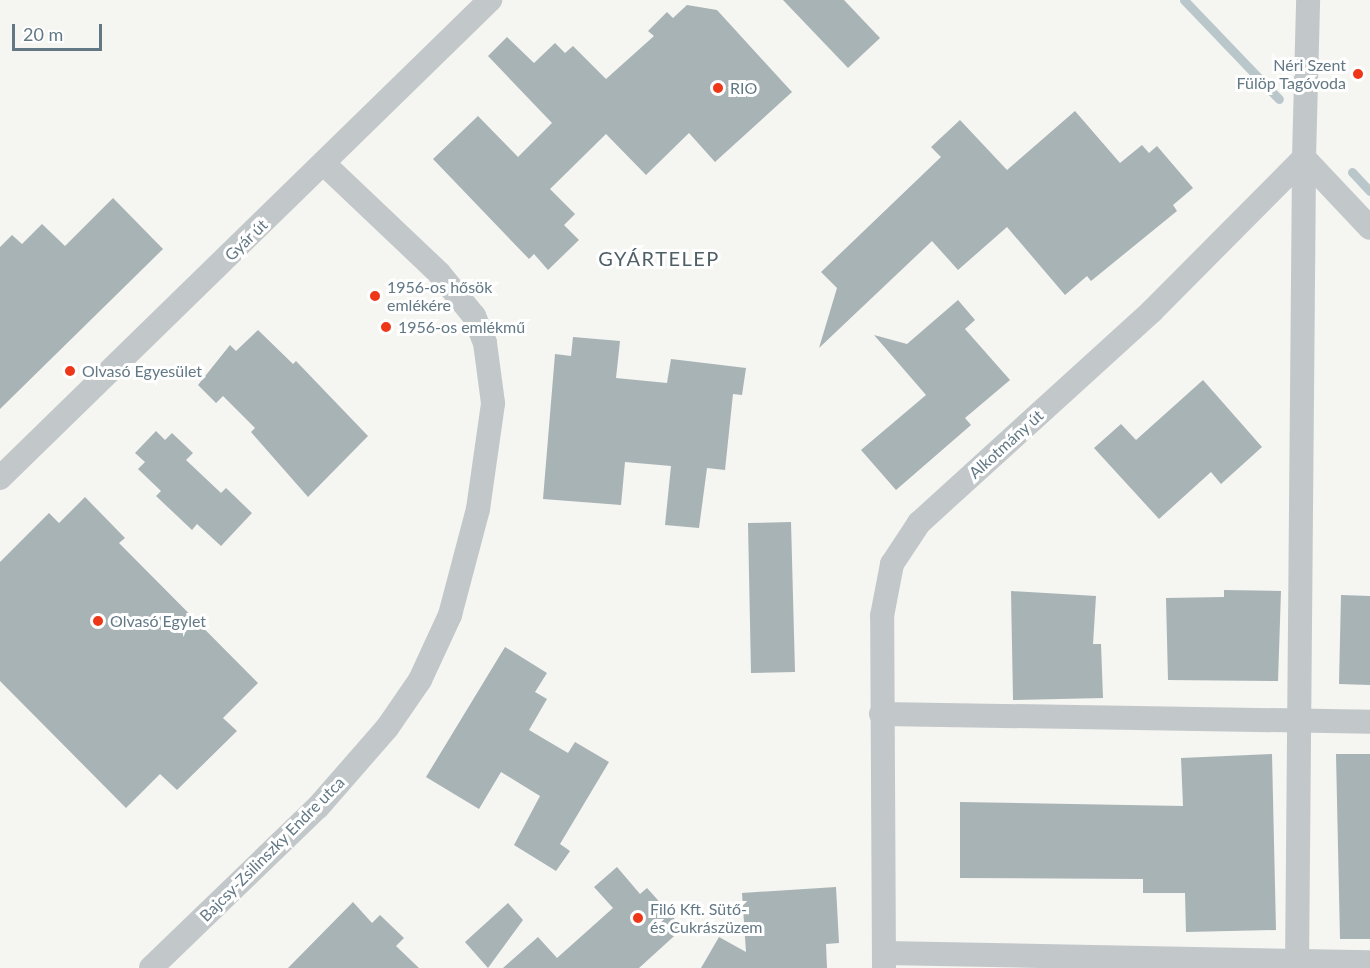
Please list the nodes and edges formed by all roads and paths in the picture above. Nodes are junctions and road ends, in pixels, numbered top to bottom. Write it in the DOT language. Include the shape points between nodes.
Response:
graph roads {
  1 [pos="490,0"];
  2 [pos="1308,0"];
  3 [pos="1304,158"];
  4 [pos="324,165"];
  5 [pos="1370,228"];
  6 [pos="0,478"];
  7 [pos="881,714"];
  8 [pos="1370,722"];
  9 [pos="1300,723"];
  10 [pos="884,960"];
  11 [pos="1370,962"];
  12 [pos="1298,965"];
  13 [pos="151,968"];
  1 -- 4 [label="street, Gyár út"];
  2 -- 3 [label="street"];
  3 -- 5 [label="street"];
  3 -- 7 [label="street, Alkotmány út" via="1152,311 914,529 892,564 884,590"];
  3 -- 9 [label="street"];
  4 -- 6 [label="street, Gyár út"];
  4 -- 13 [label="street, Bajcsy-Zsilinszky Endre utca" via="439,273 474,316 485,344 493,403 478,509 450,615 420,680 387,728 318,807"];
  7 -- 9 [label="street"];
  7 -- 10 [label="street, Alkotmány út"];
  8 -- 9 [label="street"];
  9 -- 12 [label="street"];
  10 -- 12 [label="street"];
  11 -- 12 [label="street"];
}
